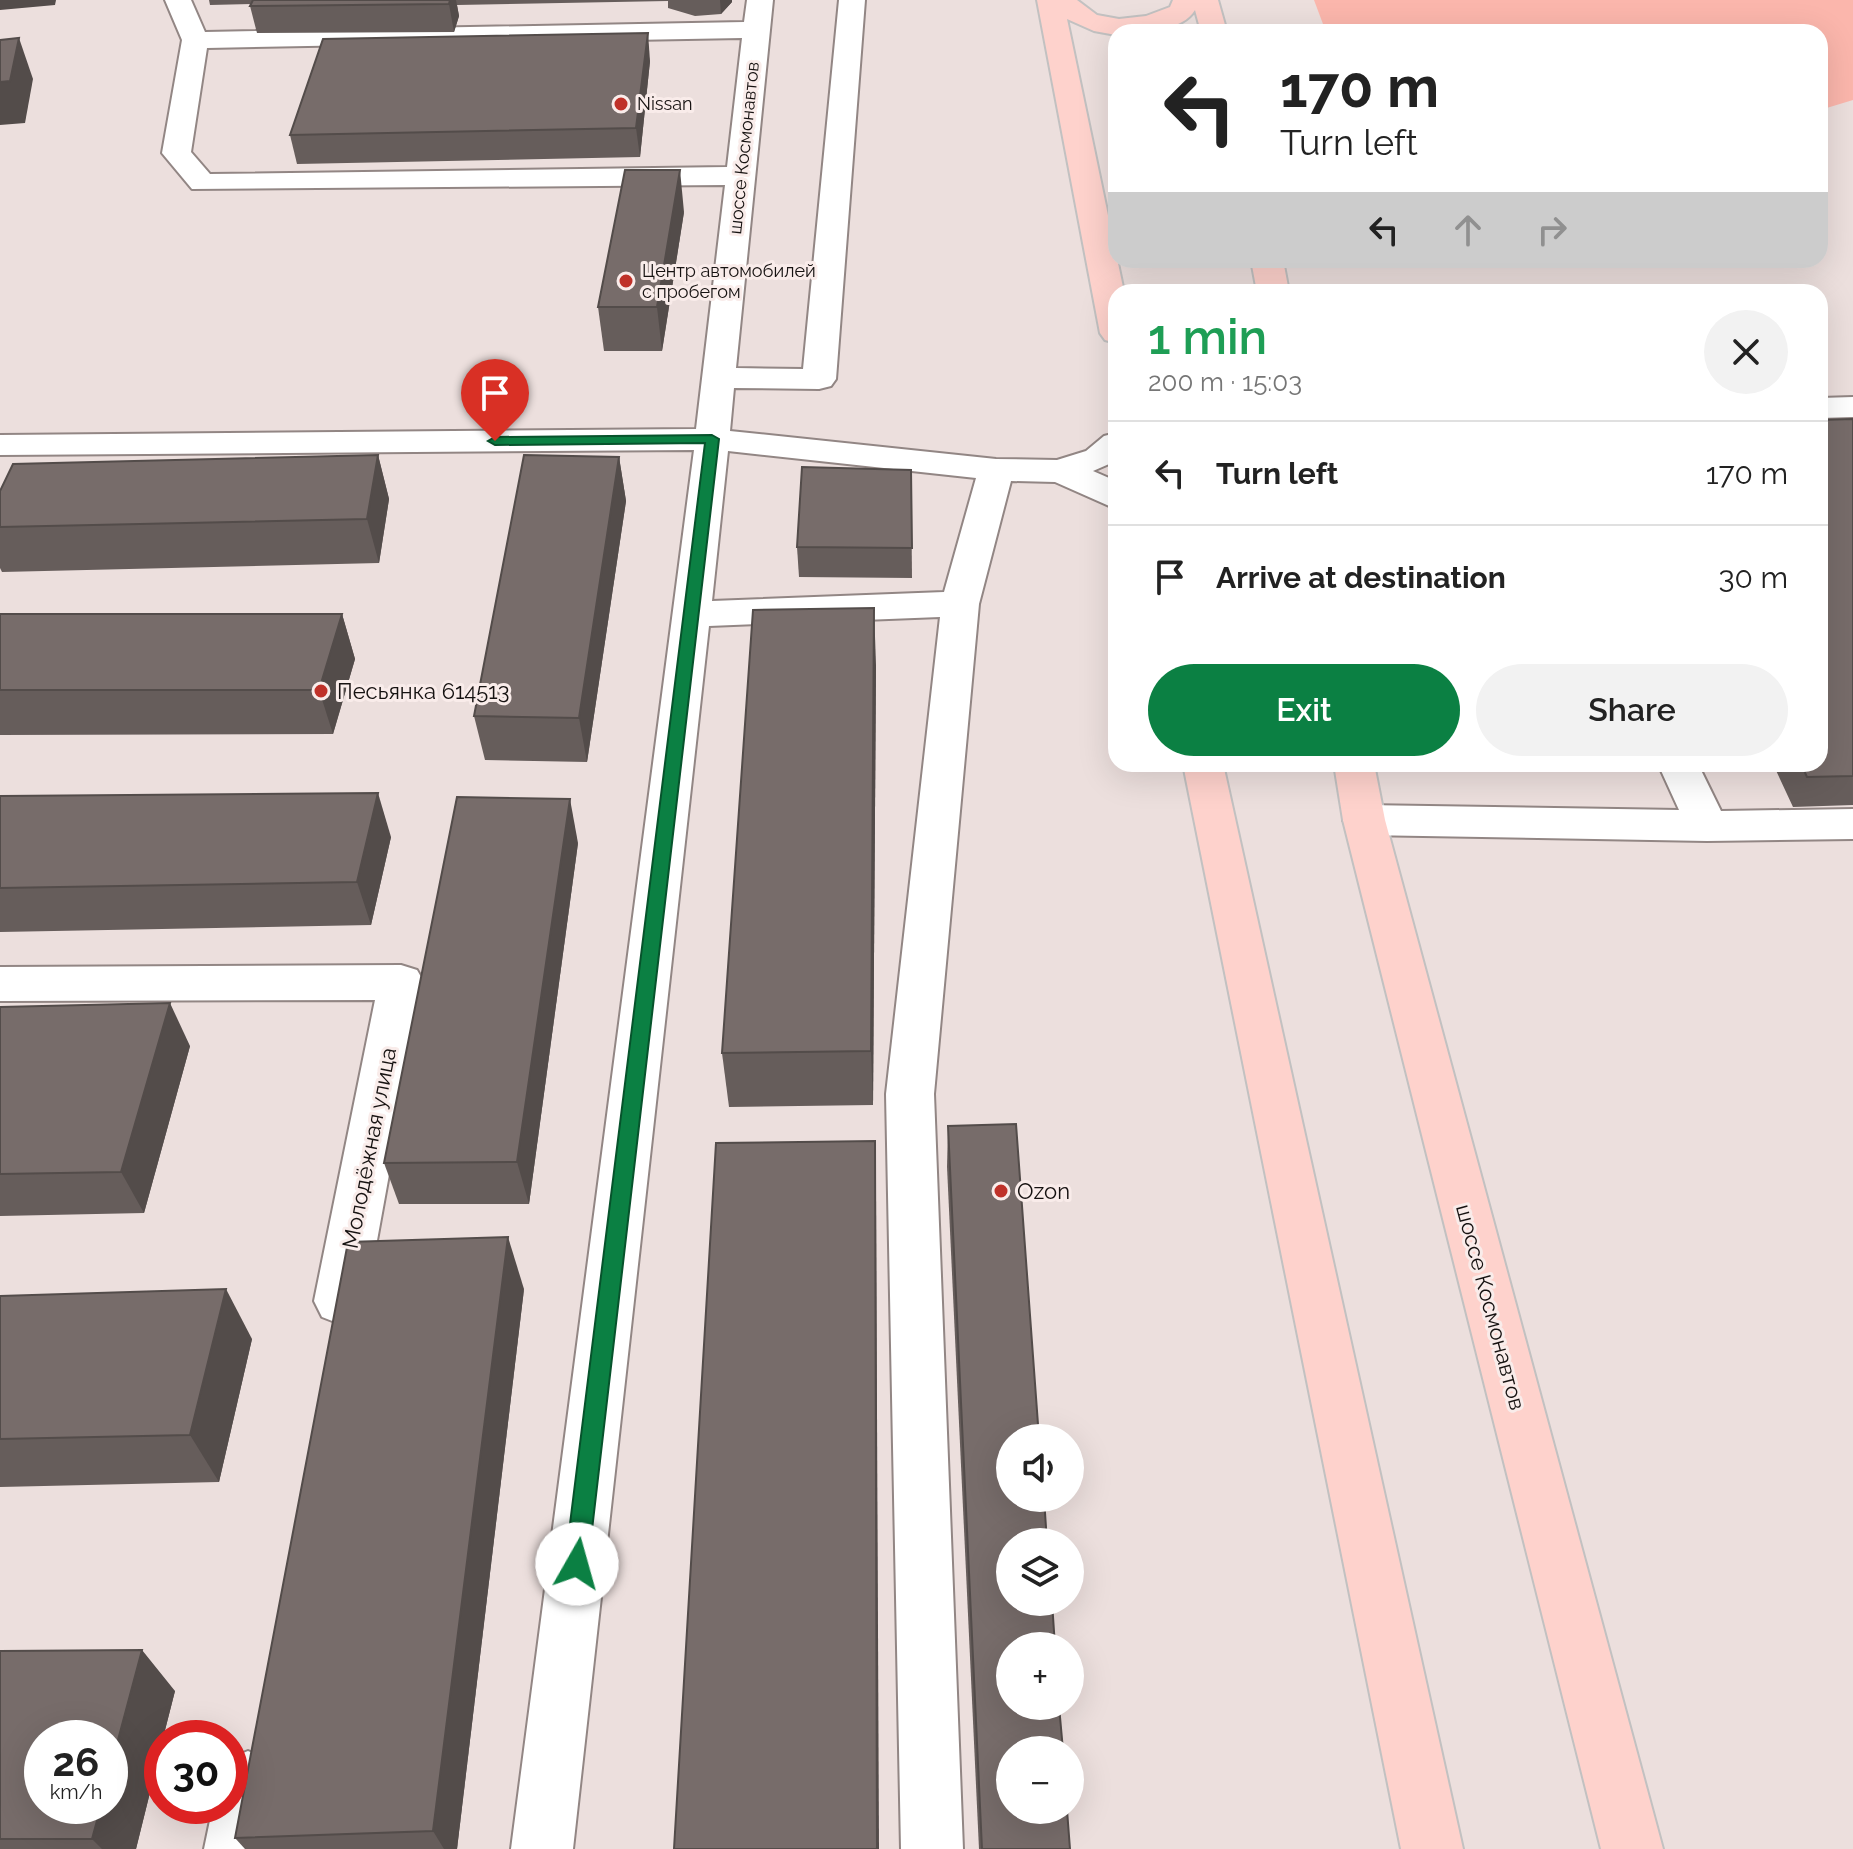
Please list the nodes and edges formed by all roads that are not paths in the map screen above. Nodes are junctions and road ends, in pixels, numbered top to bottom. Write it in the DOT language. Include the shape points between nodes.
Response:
graph roads {
  1 [pos="178,0"];
  2 [pos="760,0"];
  3 [pos="852,0"];
  4 [pos="1050,0"];
  5 [pos="1063,0"];
  6 [pos="1186,0"];
  7 [pos="1205,0"];
  8 [pos="1157,24"];
  9 [pos="1212,24"];
  10 [pos="1108,26"];
  11 [pos="757,30"];
  12 [pos="195,40"];
  13 [pos="741,176"];
  14 [pos="1108,293"];
  15 [pos="719,378"];
  16 [pos="1853,407"];
  17 [pos="1828,408"];
  18 [pos="712,439"];
  19 [pos="0,445"];
  20 [pos="1108,450"];
  21 [pos="996,470"];
  22 [pos="1060,471"];
  23 [pos="1108,492"];
  24 [pos="960,604"];
  25 [pos="691,614"];
  26 [pos="1205,772"];
  27 [pos="1355,772"];
  28 [pos="1682,772"];
  29 [pos="1364,820"];
  30 [pos="1853,824"];
  31 [pos="1707,826"];
  32 [pos="0,984"];
  33 [pos="330,1353"];
  34 [pos="256,1741"];
  35 [pos="235,1849"];
  36 [pos="542,1849"];
  37 [pos="932,1849"];
  38 [pos="1432,1849"];
  39 [pos="1632,1849"];
  1 -- 12 [label="street"];
  2 -- 11 [label="street, шоссе Космонавтов"];
  3 -- 15 [label="street" via="819,379"];
  4 -- 14 [label="main road"];
  5 -- 10 [label="main road" via="1070,9"];
  6 -- 8 [label="main road" via="1181,12"];
  7 -- 9 [label="main road"];
  11 -- 12 [label="street"];
  11 -- 13 [label="street, шоссе Космонавтов"];
  12 -- 13 [label="street" via="176,153 202,183"];
  13 -- 15 [label="street, шоссе Космонавтов"];
  15 -- 18 [label="street, шоссе Космонавтов"];
  16 -- 17 [label="street"];
  18 -- 19 [label="street"];
  18 -- 21 [label="street"];
  18 -- 25 [label="street, шоссе Космонавтов"];
  20 -- 22 [label="street"];
  21 -- 22 [label="street"];
  21 -- 24 [label="street"];
  22 -- 23 [label="street"];
  24 -- 25 [label="street"];
  24 -- 37 [label="street" via="910,1094"];
  25 -- 36 [label="street, шоссе Космонавтов"];
  26 -- 38 [label="main road"];
  27 -- 29 [label="main road, шоссе Космонавтов"];
  28 -- 31 [label="street"];
  29 -- 31 [label="street"];
  29 -- 39 [label="main road, шоссе Космонавтов"];
  30 -- 31 [label="street"];
  32 -- 33 [label="street, Молодёжная улица" via="401,982"];
  34 -- 35 [label="street"];
}
